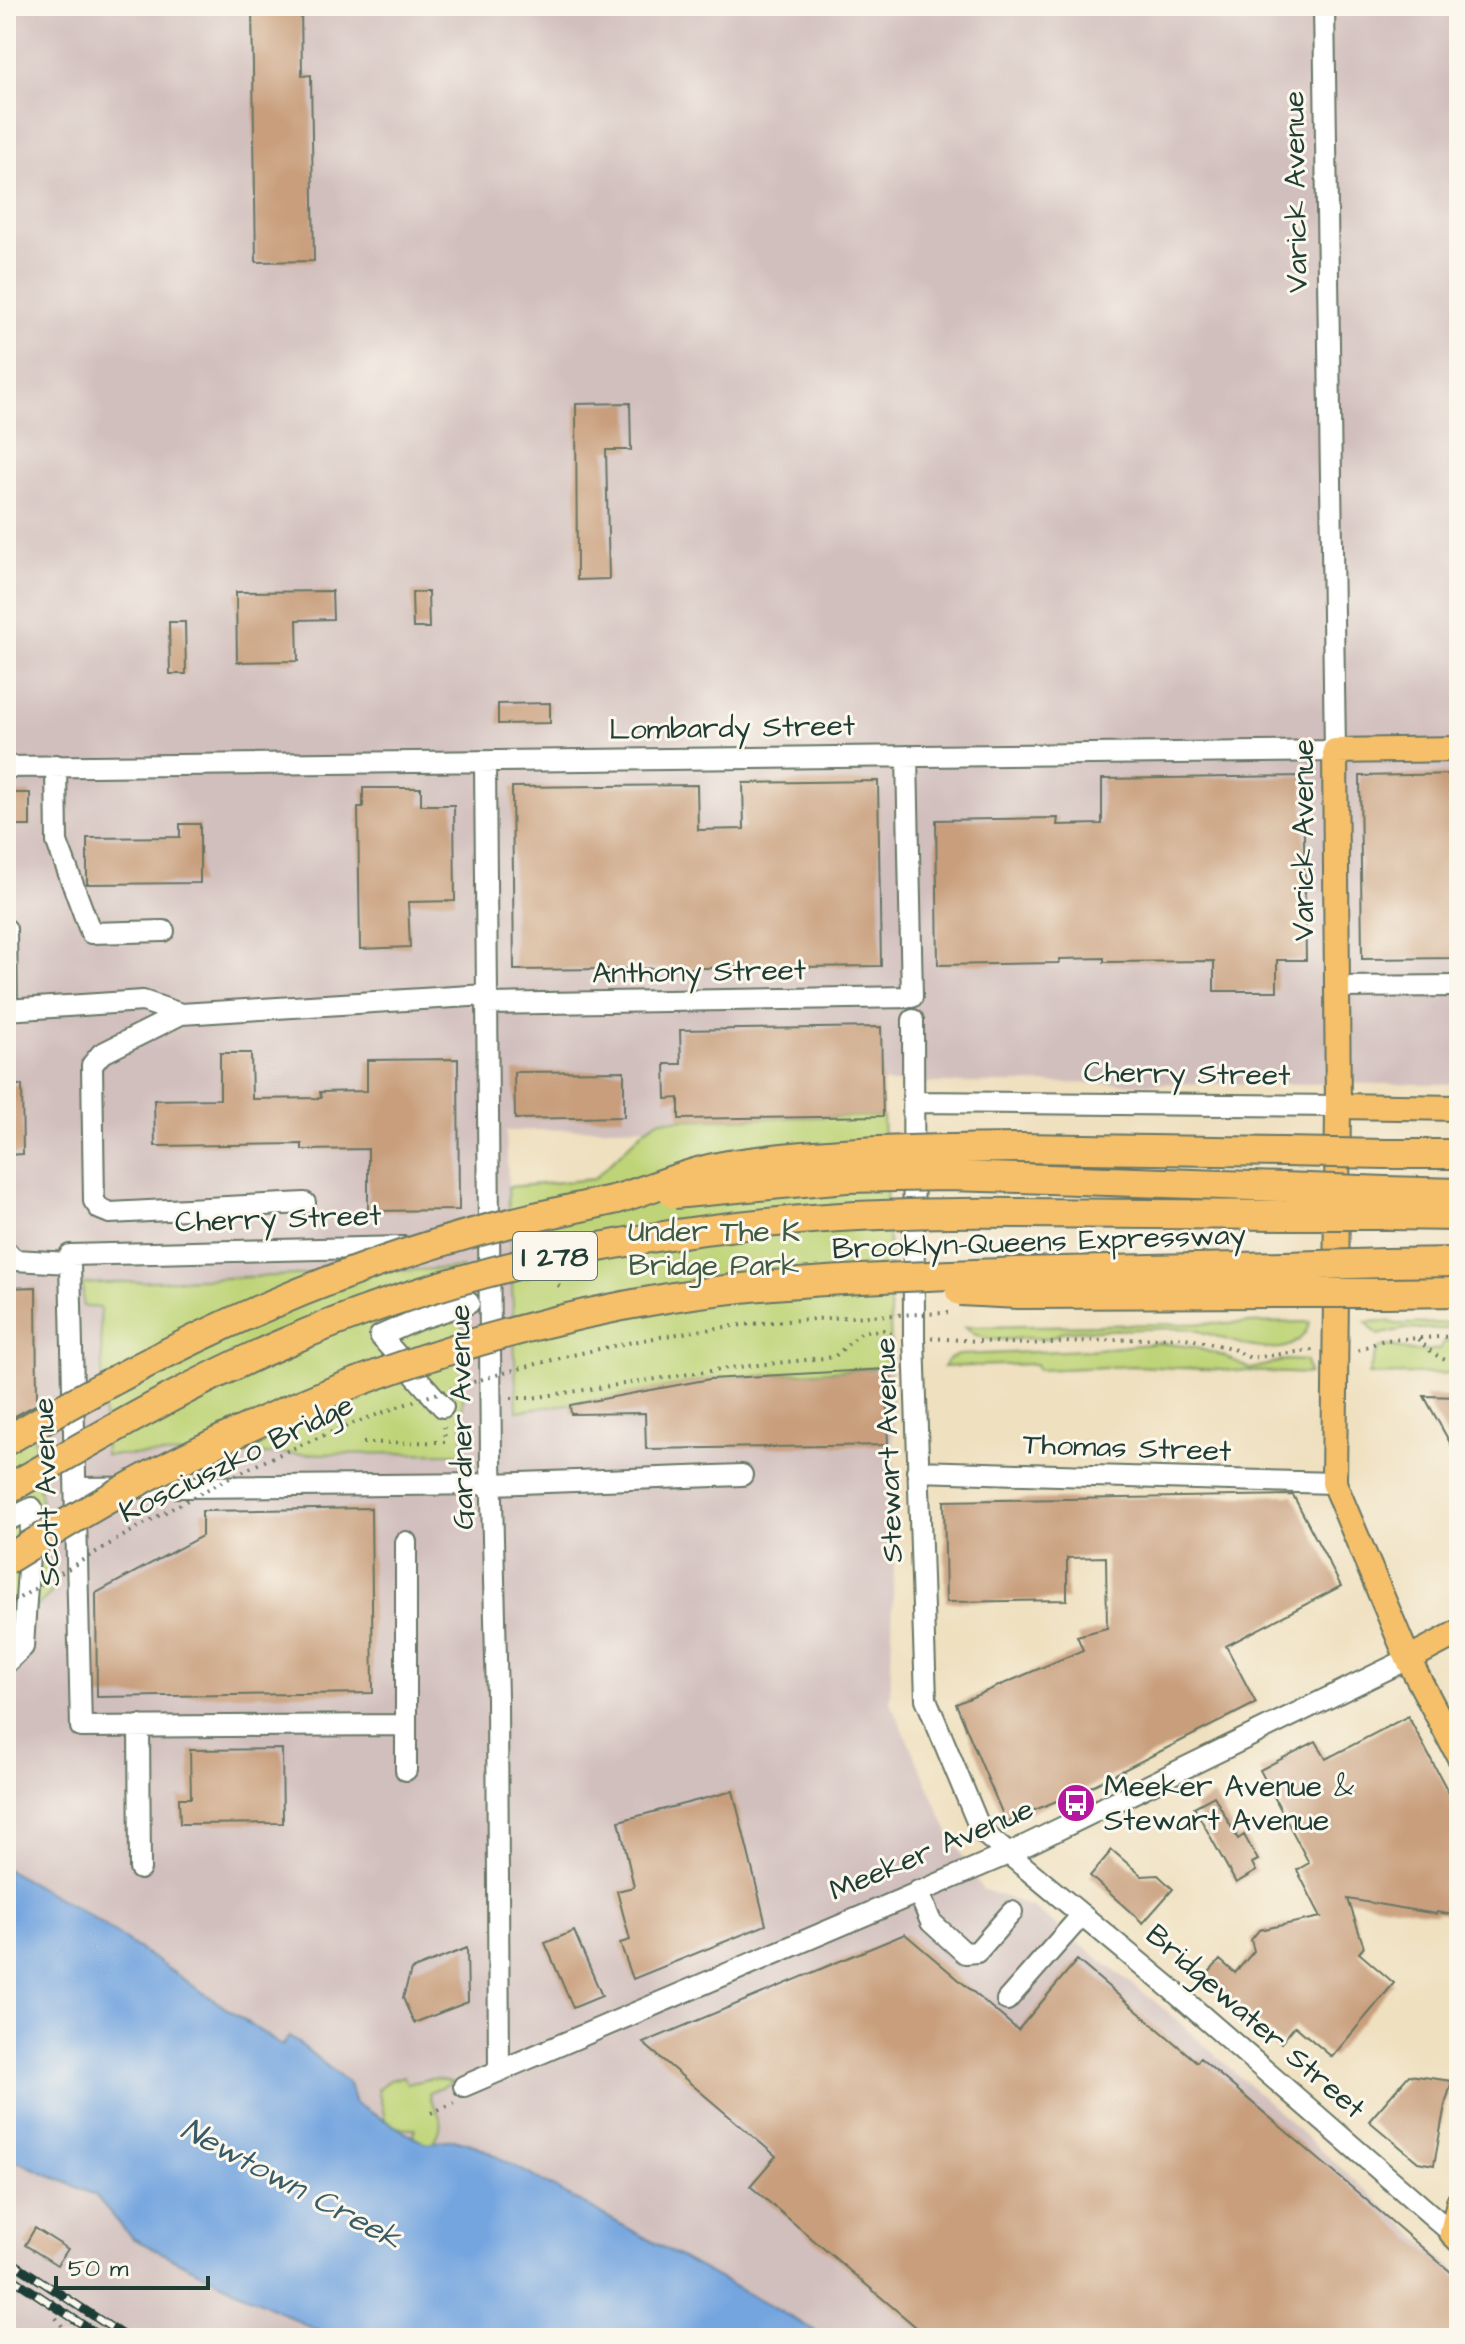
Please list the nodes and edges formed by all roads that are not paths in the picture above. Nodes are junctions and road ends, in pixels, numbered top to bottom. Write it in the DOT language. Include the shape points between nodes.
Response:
graph roads {
  1 [pos="1324,6"];
  2 [pos="1335,739"];
  3 [pos="1459,749"];
  4 [pos="907,756"];
  5 [pos="485,763"];
  6 [pos="56,765"];
  7 [pos="6,767"];
  8 [pos="6,929"];
  9 [pos="164,931"];
  10 [pos="1459,986"];
  11 [pos="1336,987"];
  12 [pos="486,999"];
  13 [pos="6,1010"];
  14 [pos="181,1014"];
  15 [pos="913,1020"];
  16 [pos="914,1102"];
  17 [pos="1338,1106"];
  18 [pos="1459,1108"];
  19 [pos="1459,1154"];
  20 [pos="1459,1193"];
  21 [pos="617,1199"];
  22 [pos="1284,1201"];
  23 [pos="305,1203"];
  24 [pos="1386,1203"];
  25 [pos="1459,1216"];
  26 [pos="488,1244"];
  27 [pos="6,1251"];
  28 [pos="70,1259"];
  29 [pos="1459,1262"];
  30 [pos="1286,1280"];
  31 [pos="1459,1292"];
  32 [pos="469,1303"];
  33 [pos="443,1407"];
  34 [pos="6,1441"];
  35 [pos="917,1471"];
  36 [pos="742,1475"];
  37 [pos="1334,1483"];
  38 [pos="492,1484"];
  39 [pos="76,1488"];
  40 [pos="6,1490"];
  41 [pos="6,1521"];
  42 [pos="406,1542"];
  43 [pos="6,1560"];
  44 [pos="1459,1632"];
  45 [pos="1408,1659"];
  46 [pos="6,1663"];
  47 [pos="406,1725"];
  48 [pos="139,1726"];
  49 [pos="1459,1756"];
  50 [pos="406,1770"];
  51 [pos="1008,1854"];
  52 [pos="140,1869"];
  53 [pos="918,1891"];
  54 [pos="1012,1912"];
  55 [pos="1082,1915"];
  56 [pos="1007,2000"];
  57 [pos="499,2071"];
  58 [pos="464,2086"];
  59 [pos="1459,2202"];
  60 [pos="1455,2236"];
  1 -- 2 [label="street, Varick Avenue"];
  2 -- 3 [label="main road, Lombardy Street"];
  2 -- 4 [label="street, Lombardy Street"];
  2 -- 11 [label="main road, Varick Avenue"];
  4 -- 5 [label="street, Lombardy Street"];
  4 -- 12 [label="street, Anthony Street" via="912,997"];
  5 -- 6 [label="street, Lombardy Street"];
  5 -- 12 [label="street, Gardner Avenue"];
  6 -- 7 [label="street, Lombardy Street"];
  6 -- 9 [label="street" via="57,842 91,933"];
  8 -- 13 [label="street"];
  10 -- 11 [label="street"];
  11 -- 17 [label="main road, Varick Avenue"];
  12 -- 14 [label="street, Anthony Street"];
  12 -- 26 [label="street, Gardner Avenue"];
  13 -- 14 [label="street" via="143,1001"];
  14 -- 23 [label="street" via="101,1054 92,1065 94,1201 110,1213"];
  15 -- 16 [label="street, Stewart Avenue"];
  16 -- 17 [label="street, Cherry Street"];
  16 -- 35 [label="street, Stewart Avenue"];
  17 -- 18 [label="main road, Cherry Street"];
  17 -- 37 [label="main road, Varick Avenue"];
  19 -- 21 [label="highway, bridge" via="890,1151 738,1164"];
  20 -- 24 [label="highway, I 278"];
  21 -- 22 [label="highway, I 278, bridge" via="846,1178 1020,1178"];
  21 -- 34 [label="highway, I 278, bridge" via="458,1237 303,1289 154,1357"];
  22 -- 24 [label="highway, I 278, bridge"];
  22 -- 40 [label="highway, Brooklyn-Queens Expressway / I 278, bridge" via="875,1214 727,1225 514,1265 279,1345 147,1409"];
  24 -- 25 [label="highway, I 278"];
  26 -- 28 [label="street, Cherry Street"];
  26 -- 38 [label="street, Gardner Avenue"];
  27 -- 28 [label="street, Cherry Street" via="14,1260"];
  28 -- 39 [label="street, Scott Avenue"];
  29 -- 30 [label="highway, Brooklyn-Queens Expressway / I 278, bridge" via="1386,1263"];
  30 -- 31 [label="highway, bridge" via="1386,1293"];
  30 -- 43 [label="highway, Brooklyn-Queens Expressway / I 278, bridge" via="820,1283 634,1304 417,1360 312,1399 182,1459"];
  32 -- 33 [label="street" via="380,1336"];
  35 -- 37 [label="street, Thomas Street"];
  35 -- 51 [label="street, Stewart Avenue" via="926,1699 981,1831"];
  36 -- 38 [label="street"];
  37 -- 45 [label="main road, Varick Avenue"];
  38 -- 39 [label="street"];
  38 -- 57 [label="street, Gardner Avenue"];
  39 -- 48 [label="street, Scott Avenue" via="81,1727"];
  41 -- 46 [label="street" via="32,1508 23,1647"];
  42 -- 47 [label="street"];
  44 -- 45 [label="main road, Meeker Avenue"];
  45 -- 49 [label="main road, Varick Avenue"];
  45 -- 51 [label="street, Meeker Avenue"];
  47 -- 48 [label="street"];
  47 -- 50 [label="street"];
  48 -- 52 [label="street"];
  51 -- 53 [label="street, Meeker Avenue"];
  51 -- 55 [label="street, Bridgewater Street"];
  53 -- 54 [label="street" via="931,1922 965,1953 977,1952"];
  53 -- 57 [label="street, Meeker Avenue"];
  55 -- 56 [label="street"];
  55 -- 60 [label="street, Bridgewater Street"];
  57 -- 58 [label="street, Meeker Avenue"];
  59 -- 60 [label="main road"];
}
